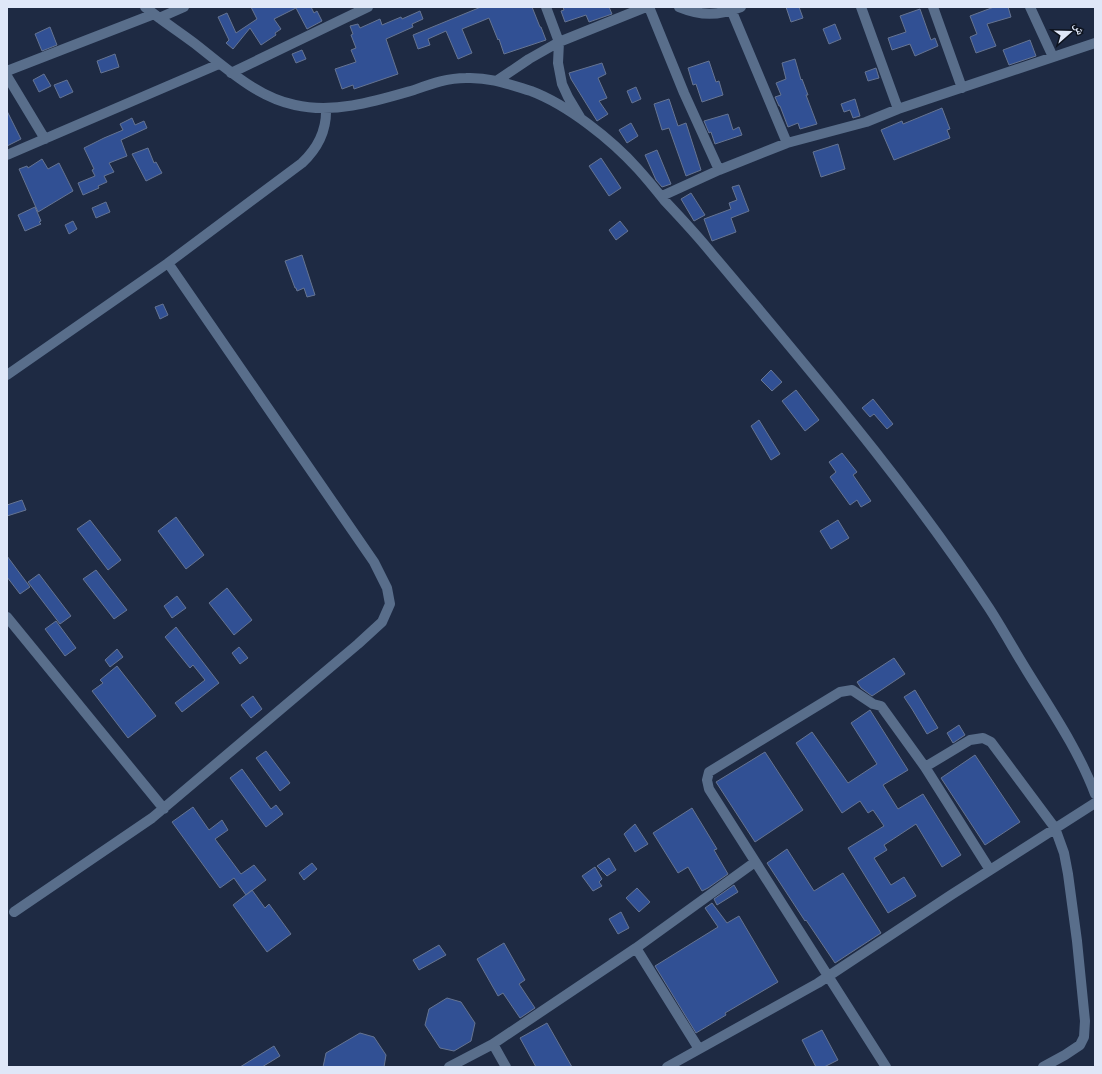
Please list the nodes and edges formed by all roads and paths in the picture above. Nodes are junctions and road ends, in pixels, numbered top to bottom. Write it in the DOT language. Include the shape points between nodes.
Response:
graph roads {
  1 [pos="145,7"];
  2 [pos="184,7"];
  3 [pos="368,7"];
  4 [pos="546,7"];
  5 [pos="647,7"];
  6 [pos="679,7"];
  7 [pos="741,7"];
  8 [pos="861,7"];
  9 [pos="933,7"];
  10 [pos="1030,7"];
  11 [pos="730,9"];
  12 [pos="157,16"];
  13 [pos="559,42"];
  14 [pos="1095,43"];
  15 [pos="1053,57"];
  16 [pos="219,64"];
  17 [pos="7,71"];
  18 [pos="231,73"];
  19 [pos="7,76"];
  20 [pos="498,80"];
  21 [pos="962,88"];
  22 [pos="326,108"];
  23 [pos="898,109"];
  24 [pos="582,120"];
  25 [pos="45,139"];
  26 [pos="787,143"];
  27 [pos="7,155"];
  28 [pos="719,170"];
  29 [pos="662,196"];
  30 [pos="168,262"];
  31 [pos="7,375"];
  32 [pos="7,617"];
  33 [pos="925,767"];
  34 [pos="1095,794"];
  35 [pos="1095,803"];
  36 [pos="164,809"];
  37 [pos="1055,828"];
  38 [pos="755,862"];
  39 [pos="990,870"];
  40 [pos="14,912"];
  41 [pos="636,948"];
  42 [pos="828,976"];
  43 [pos="493,1044"];
  44 [pos="699,1049"];
  45 [pos="449,1067"];
  46 [pos="506,1067"];
  47 [pos="667,1067"];
  48 [pos="886,1067"];
  49 [pos="1043,1067"];
  1 -- 12 [label="street"];
  2 -- 12 [label="street"];
  3 -- 18 [label="street"];
  4 -- 13 [label="street"];
  5 -- 13 [label="street"];
  5 -- 28 [label="street"];
  6 -- 11 [label="street" via="690,12 713,14"];
  7 -- 11 [label="street"];
  8 -- 23 [label="street"];
  9 -- 21 [label="street"];
  10 -- 15 [label="street"];
  11 -- 26 [label="street"];
  12 -- 16 [label="street"];
  12 -- 17 [label="street"];
  13 -- 20 [label="street"];
  13 -- 24 [label="street" via="558,63 562,84"];
  14 -- 15 [label="street"];
  15 -- 21 [label="street"];
  16 -- 18 [label="street"];
  16 -- 25 [label="street"];
  18 -- 22 [label="street" via="273,98 295,105"];
  19 -- 25 [label="street"];
  20 -- 22 [label="street" via="442,80 352,106"];
  20 -- 24 [label="street" via="536,93"];
  21 -- 23 [label="street"];
  22 -- 30 [label="street" via="324,130 319,142 302,164"];
  23 -- 26 [label="street" via="866,122"];
  24 -- 29 [label="street" via="615,146"];
  25 -- 27 [label="street"];
  26 -- 28 [label="street"];
  28 -- 29 [label="street"];
  29 -- 34 [label="street" via="821,383 929,521 991,611 1078,755"];
  30 -- 31 [label="street"];
  30 -- 36 [label="street" via="374,562 388,588 390,604 382,622 358,644"];
  32 -- 36 [label="street"];
  33 -- 37 [label="street" via="970,740 983,738 992,742"];
  33 -- 38 [label="street" via="881,706 873,704 852,690 840,692 709,772 709,789"];
  33 -- 39 [label="street"];
  35 -- 37 [label="street"];
  36 -- 40 [label="street"];
  37 -- 39 [label="street"];
  37 -- 49 [label="street" via="1068,874 1085,1022 1084,1037 1080,1045"];
  38 -- 41 [label="street"];
  38 -- 42 [label="street"];
  39 -- 42 [label="street"];
  41 -- 43 [label="street"];
  41 -- 44 [label="street"];
  42 -- 44 [label="street"];
  42 -- 48 [label="street"];
  43 -- 45 [label="street"];
  43 -- 46 [label="street"];
  44 -- 47 [label="street"];
}
